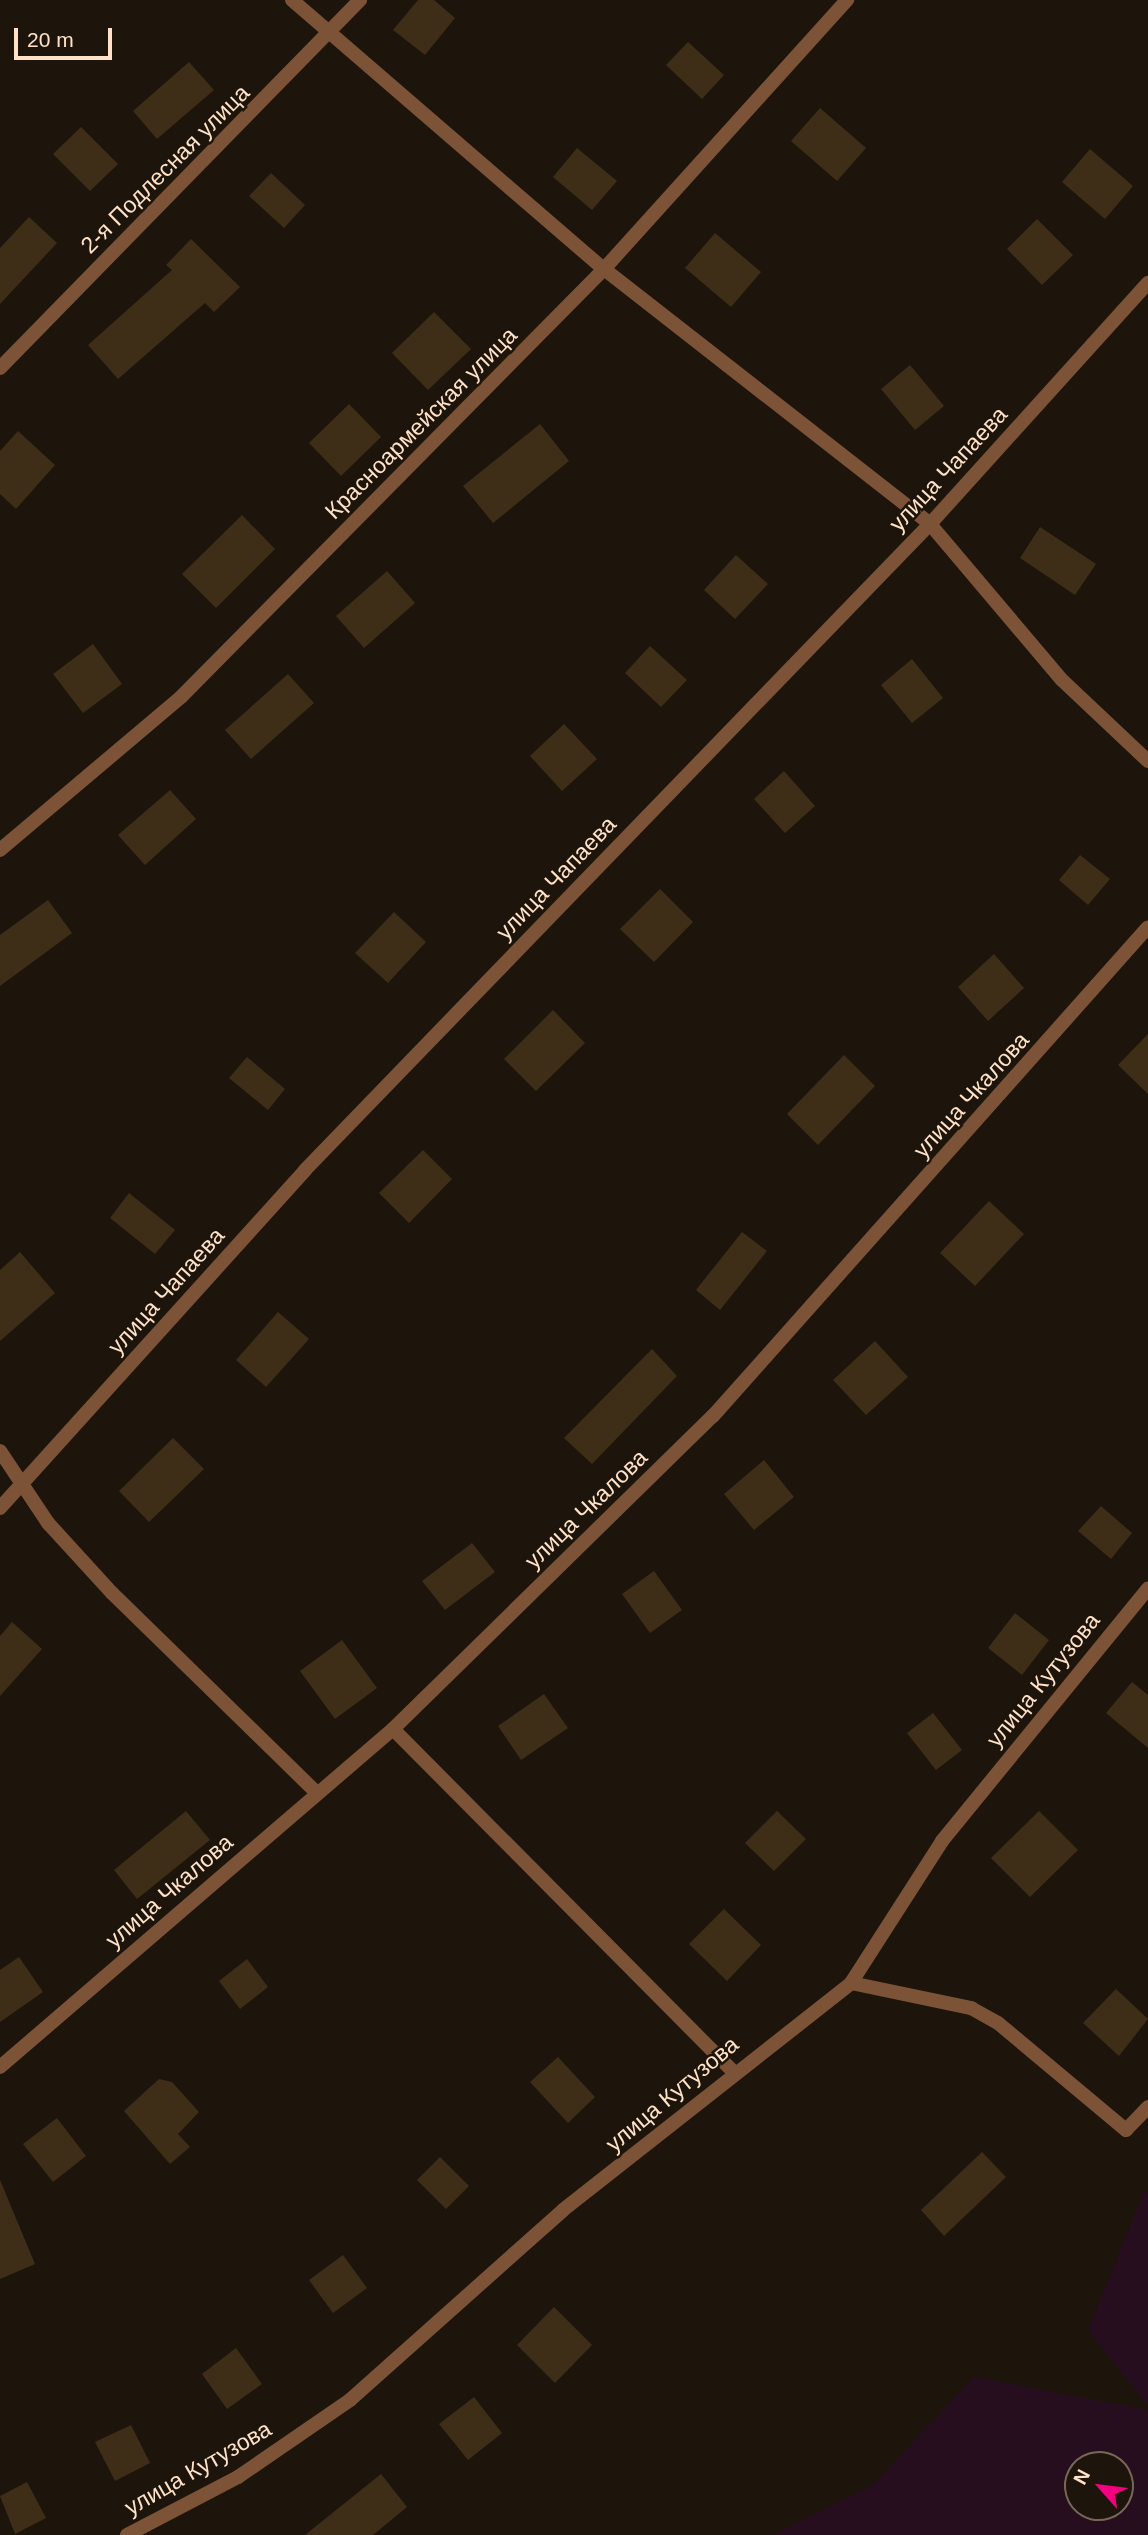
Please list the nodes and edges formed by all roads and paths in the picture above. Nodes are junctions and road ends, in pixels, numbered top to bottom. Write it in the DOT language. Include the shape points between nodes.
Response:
graph roads {
  1 [pos="292,0"];
  2 [pos="359,0"];
  3 [pos="847,0"];
  4 [pos="329,35"];
  5 [pos="604,269"];
  6 [pos="1148,283"];
  7 [pos="0,368"];
  8 [pos="930,524"];
  9 [pos="1148,761"];
  10 [pos="0,850"];
  11 [pos="1148,927"];
  12 [pos="0,1451"];
  13 [pos="22,1484"];
  14 [pos="0,1508"];
  15 [pos="1148,1588"];
  16 [pos="393,1729"];
  17 [pos="317,1793"];
  18 [pos="851,1983"];
  19 [pos="0,2067"];
  20 [pos="733,2071"];
  21 [pos="1148,2107"];
  22 [pos="127,2535"];
  1 -- 4 [label="street"];
  2 -- 4 [label="street, 2-я Подлесная улица"];
  3 -- 5 [label="street, Красноармейская улица"];
  4 -- 5 [label="street"];
  4 -- 7 [label="street, 2-я Подлесная улица"];
  5 -- 8 [label="street"];
  5 -- 10 [label="street, Красноармейская улица" via="181,697"];
  6 -- 8 [label="street, улица Чапаева"];
  8 -- 9 [label="street" via="1062,680"];
  8 -- 13 [label="street, улица Чапаева" via="305,1170"];
  11 -- 16 [label="street, улица Чкалова" via="713,1416"];
  12 -- 13 [label="street"];
  13 -- 14 [label="street, улица Чапаева"];
  13 -- 17 [label="street" via="112,1593"];
  15 -- 18 [label="street, улица Кутузова" via="942,1841"];
  16 -- 17 [label="street, улица Чкалова"];
  16 -- 20 [label="street"];
  17 -- 19 [label="street, улица Чкалова"];
  18 -- 20 [label="street, улица Кутузова"];
  18 -- 21 [label="street" via="989,2018 1126,2130"];
  20 -- 22 [label="street, улица Кутузова" via="689,2115 563,2210 350,2400 237,2477"];
}
